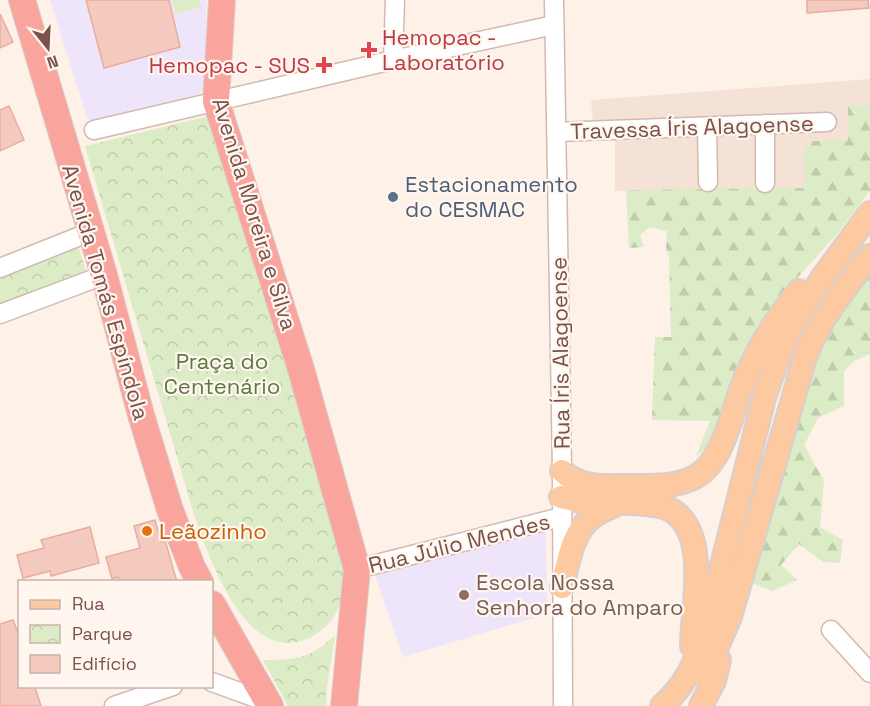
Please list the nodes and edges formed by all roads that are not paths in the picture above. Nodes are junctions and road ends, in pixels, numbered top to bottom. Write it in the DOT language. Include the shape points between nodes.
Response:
graph roads {
  1 [pos="222,0"];
  2 [pos="395,0"];
  3 [pos="554,0"];
  4 [pos="29,6"];
  5 [pos="554,25"];
  6 [pos="393,60"];
  7 [pos="216,101"];
  8 [pos="827,122"];
  9 [pos="765,124"];
  10 [pos="707,127"];
  11 [pos="94,130"];
  12 [pos="557,132"];
  13 [pos="708,182"];
  14 [pos="765,183"];
  15 [pos="870,213"];
  16 [pos="90,232"];
  17 [pos="849,242"];
  18 [pos="870,256"];
  19 [pos="0,268"];
  20 [pos="104,275"];
  21 [pos="0,314"];
  22 [pos="562,471"];
  23 [pos="619,504"];
  24 [pos="561,507"];
  25 [pos="357,569"];
  26 [pos="193,577"];
  27 [pos="562,587"];
  28 [pos="213,605"];
  29 [pos="730,617"];
  30 [pos="831,630"];
  31 [pos="692,669"];
  32 [pos="870,674"];
  33 [pos="213,682"];
  34 [pos="170,688"];
  35 [pos="269,704"];
  36 [pos="114,706"];
  37 [pos="344,706"];
  38 [pos="563,706"];
  39 [pos="662,706"];
  40 [pos="684,706"];
  41 [pos="701,706"];
  1 -- 7 [label="highway, Avenida Moreira e Silva"];
  2 -- 6 [label="street"];
  3 -- 5 [label="street, Rua Íris Alagoense"];
  4 -- 16 [label="highway, Avenida Tomás Espíndola"];
  5 -- 6 [label="street"];
  5 -- 12 [label="street, Rua Íris Alagoense"];
  6 -- 7 [label="street"];
  7 -- 11 [label="street"];
  7 -- 25 [label="highway, Avenida Moreira e Silva" via="301,369"];
  8 -- 9 [label="street, Travessa Íris Alagoense"];
  9 -- 10 [label="street, Travessa Íris Alagoense"];
  9 -- 14 [label="street"];
  10 -- 12 [label="street, Travessa Íris Alagoense"];
  10 -- 13 [label="street"];
  12 -- 22 [label="street, Rua Íris Alagoense"];
  15 -- 17 [label="main road"];
  16 -- 19 [label="street"];
  16 -- 20 [label="highway, Avenida Tomás Espíndola"];
  17 -- 22 [label="main road" via="814,272 774,322 745,377 720,449 696,477 680,484 599,487 585,485"];
  17 -- 31 [label="main road" via="795,319 780,353 703,641"];
  18 -- 29 [label="main road" via="830,308 806,354"];
  20 -- 21 [label="street"];
  20 -- 26 [label="highway, Avenida Tomás Espíndola" via="144,426"];
  22 -- 24 [label="street, Rua Íris Alagoense"];
  23 -- 24 [label="main road" via="589,502"];
  23 -- 27 [label="main road" via="595,515 582,527 570,550"];
  23 -- 31 [label="main road" via="667,508 688,528 696,553"];
  24 -- 25 [label="street, Rua Júlio Mendes"];
  24 -- 27 [label="street, Rua Íris Alagoense"];
  25 -- 37 [label="highway, Avenida Moreira e Silva"];
  27 -- 38 [label="street, Rua Íris Alagoense"];
  28 -- 35 [label="highway"];
  29 -- 40 [label="main road" via="700,687"];
  29 -- 41 [label="main road" via="714,681"];
  30 -- 32 [label="street"];
  31 -- 39 [label="main road"];
  33 -- 35 [label="street"];
  34 -- 36 [label="street"];
}
